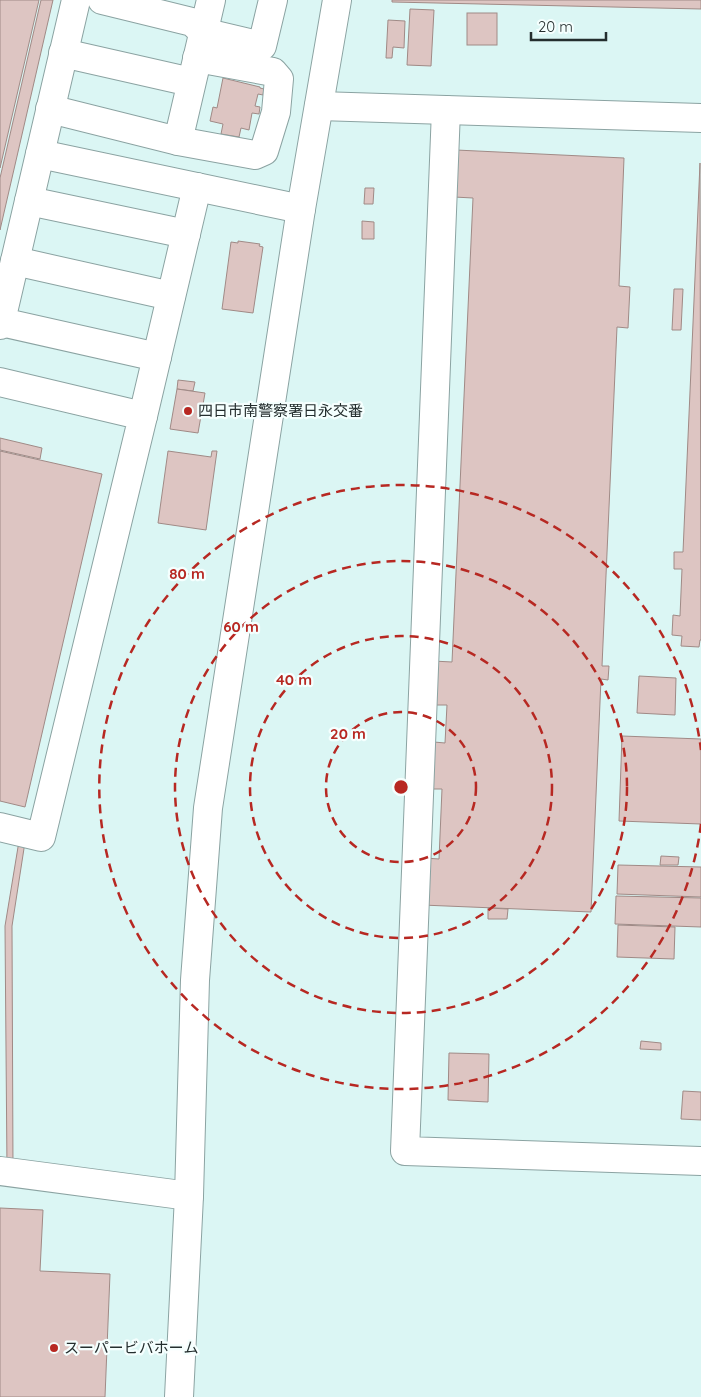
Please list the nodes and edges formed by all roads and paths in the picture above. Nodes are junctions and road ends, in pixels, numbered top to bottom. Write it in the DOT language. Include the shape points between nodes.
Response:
graph roads {
  1 [pos="76,0"];
  2 [pos="102,0"];
  3 [pos="211,0"];
  4 [pos="273,0"];
  5 [pos="337,0"];
  6 [pos="63,53"];
  7 [pos="197,58"];
  8 [pos="319,106"];
  9 [pos="50,109"];
  10 [pos="446,110"];
  11 [pos="701,118"];
  12 [pos="178,141"];
  13 [pos="40,154"];
  14 [pos="197,187"];
  15 [pos="29,201"];
  16 [pos="301,209"];
  17 [pos="186,234"];
  18 [pos="15,261"];
  19 [pos="171,296"];
  20 [pos="0,323"];
  21 [pos="157,357"];
  22 [pos="0,382"];
  23 [pos="143,416"];
  24 [pos="0,827"];
  25 [pos="701,1161"];
  26 [pos="0,1170"];
  27 [pos="189,1196"];
  28 [pos="179,1397"];
  1 -- 6 [label="street"];
  2 -- 7 [label="street" via="192,22"];
  3 -- 7 [label="street"];
  4 -- 7 [label="street" via="262,46"];
  5 -- 8 [label="street"];
  6 -- 7 [label="street"];
  6 -- 9 [label="street"];
  7 -- 12 [label="street"];
  7 -- 12 [label="street" via="273,72 279,79 276,112 264,151 255,155"];
  8 -- 10 [label="street"];
  8 -- 16 [label="street"];
  9 -- 12 [label="street"];
  9 -- 13 [label="street"];
  10 -- 11 [label="street"];
  10 -- 25 [label="street" via="405,1152"];
  13 -- 14 [label="street"];
  13 -- 15 [label="street"];
  14 -- 16 [label="street"];
  14 -- 17 [label="street"];
  15 -- 17 [label="street"];
  15 -- 18 [label="street"];
  16 -- 27 [label="street" via="208,808 194,980"];
  17 -- 19 [label="street"];
  18 -- 19 [label="street"];
  18 -- 20 [label="street"];
  19 -- 21 [label="street"];
  20 -- 21 [label="street"];
  21 -- 23 [label="street"];
  22 -- 23 [label="street"];
  23 -- 24 [label="street" via="41,837"];
  26 -- 27 [label="street"];
  27 -- 28 [label="street"];
}
